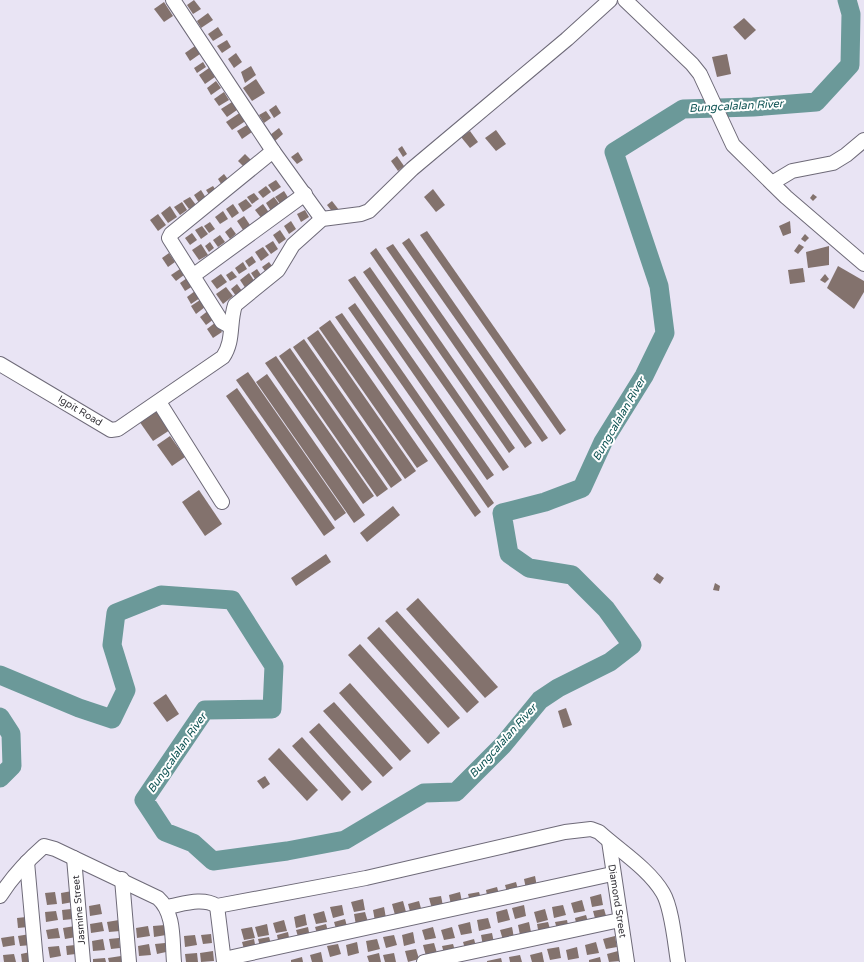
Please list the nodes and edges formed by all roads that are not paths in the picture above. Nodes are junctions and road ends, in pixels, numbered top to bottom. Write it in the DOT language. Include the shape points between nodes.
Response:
graph roads {
  1 [pos="173,0"];
  2 [pos="610,0"];
  3 [pos="625,0"];
  4 [pos="864,140"];
  5 [pos="273,150"];
  6 [pos="772,183"];
  7 [pos="305,194"];
  8 [pos="322,219"];
  9 [pos="864,264"];
  10 [pos="194,275"];
  11 [pos="231,327"];
  12 [pos="0,364"];
  13 [pos="159,402"];
  14 [pos="222,502"];
  15 [pos="608,841"];
  16 [pos="74,858"];
  17 [pos="27,862"];
  18 [pos="612,874"];
  19 [pos="122,880"];
  20 [pos="0,896"];
  21 [pos="217,906"];
  22 [pos="168,911"];
  23 [pos="620,920"];
  24 [pos="224,961"];
  25 [pos="36,962"];
  26 [pos="83,962"];
  27 [pos="129,962"];
  28 [pos="174,962"];
  29 [pos="424,962"];
  30 [pos="627,962"];
  31 [pos="678,962"];
  1 -- 5 [label="street"];
  2 -- 8 [label="street" via="567,40 412,169 369,210 361,214"];
  3 -- 6 [label="street" via="700,74 734,145"];
  4 -- 6 [label="street" via="833,163 792,171"];
  5 -- 7 [label="street"];
  5 -- 10 [label="street" via="171,234 171,243"];
  6 -- 9 [label="street"];
  7 -- 8 [label="street"];
  7 -- 10 [label="street"];
  8 -- 11 [label="street" via="293,245 278,270 235,305"];
  10 -- 11 [label="street" via="222,322"];
  11 -- 13 [label="street, Igpit Road" via="228,348 218,362"];
  12 -- 13 [label="street, Igpit Road" via="111,430 118,429"];
  13 -- 14 [label="street"];
  15 -- 18 [label="street, Diamond Street"];
  15 -- 21 [label="street" via="599,832 591,829 565,832 366,878"];
  15 -- 31 [label="street" via="644,871 664,894"];
  16 -- 17 [label="street" via="44,846"];
  16 -- 19 [label="street"];
  16 -- 26 [label="street, Jasmine Street"];
  17 -- 20 [label="street"];
  17 -- 25 [label="street"];
  18 -- 23 [label="street, Diamond Street"];
  18 -- 24 [label="street"];
  19 -- 22 [label="street" via="158,898"];
  19 -- 27 [label="street"];
  21 -- 22 [label="street" via="202,901"];
  21 -- 24 [label="street"];
  22 -- 28 [label="street"];
  23 -- 29 [label="street"];
  23 -- 30 [label="street, Diamond Street"];
}
